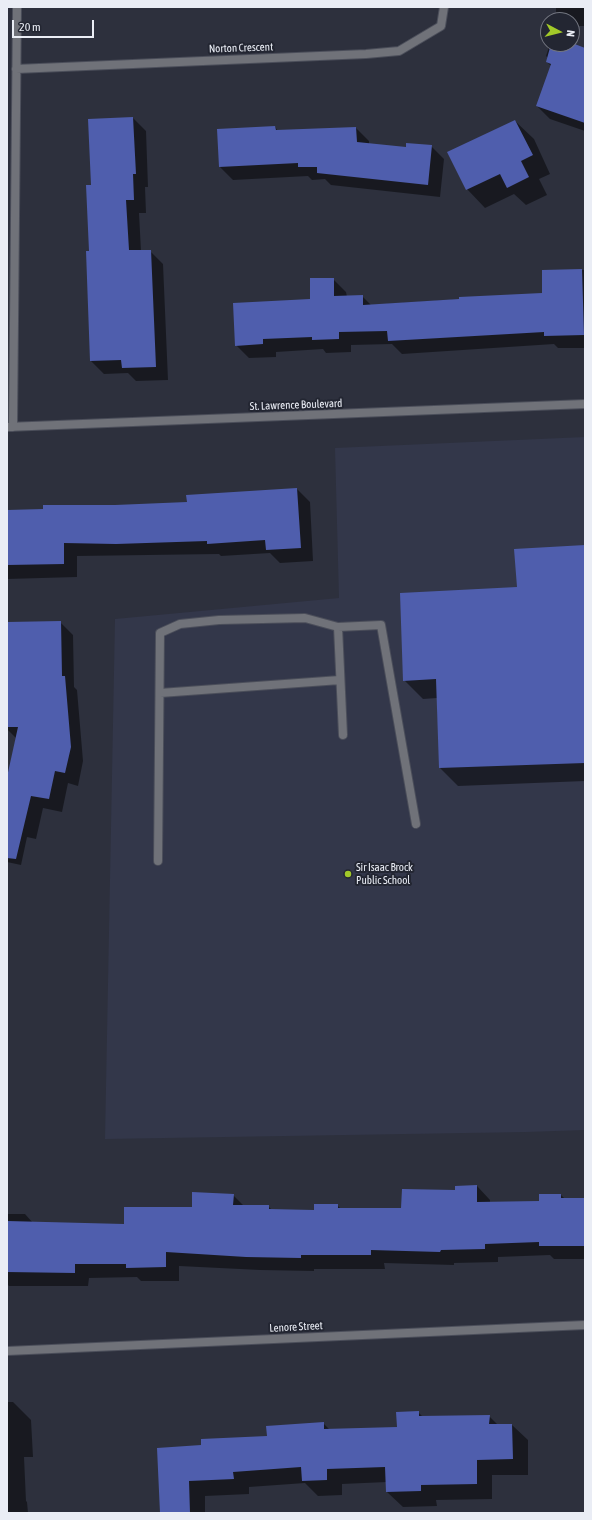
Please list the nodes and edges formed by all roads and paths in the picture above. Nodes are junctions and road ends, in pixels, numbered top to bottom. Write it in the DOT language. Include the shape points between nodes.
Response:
graph roads {
  1 [pos="17,7"];
  2 [pos="444,7"];
  3 [pos="16,69"];
  4 [pos="585,404"];
  5 [pos="10,427"];
  6 [pos="338,627"];
  7 [pos="340,680"];
  8 [pos="160,694"];
  9 [pos="343,735"];
  10 [pos="416,824"];
  11 [pos="158,862"];
  12 [pos="585,1325"];
  13 [pos="7,1351"];
  1 -- 3 [label="street"];
  2 -- 3 [label="street, Norton Crescent" via="441,26 399,51"];
  3 -- 5 [label="street"];
  4 -- 5 [label="street, St. Lawrence Boulevard"];
  6 -- 7 [label="street"];
  6 -- 8 [label="street" via="305,618 219,620 180,624 160,633"];
  6 -- 10 [label="street" via="380,625"];
  7 -- 8 [label="street"];
  7 -- 9 [label="street"];
  8 -- 11 [label="street"];
  12 -- 13 [label="street, Lenore Street"];
}
